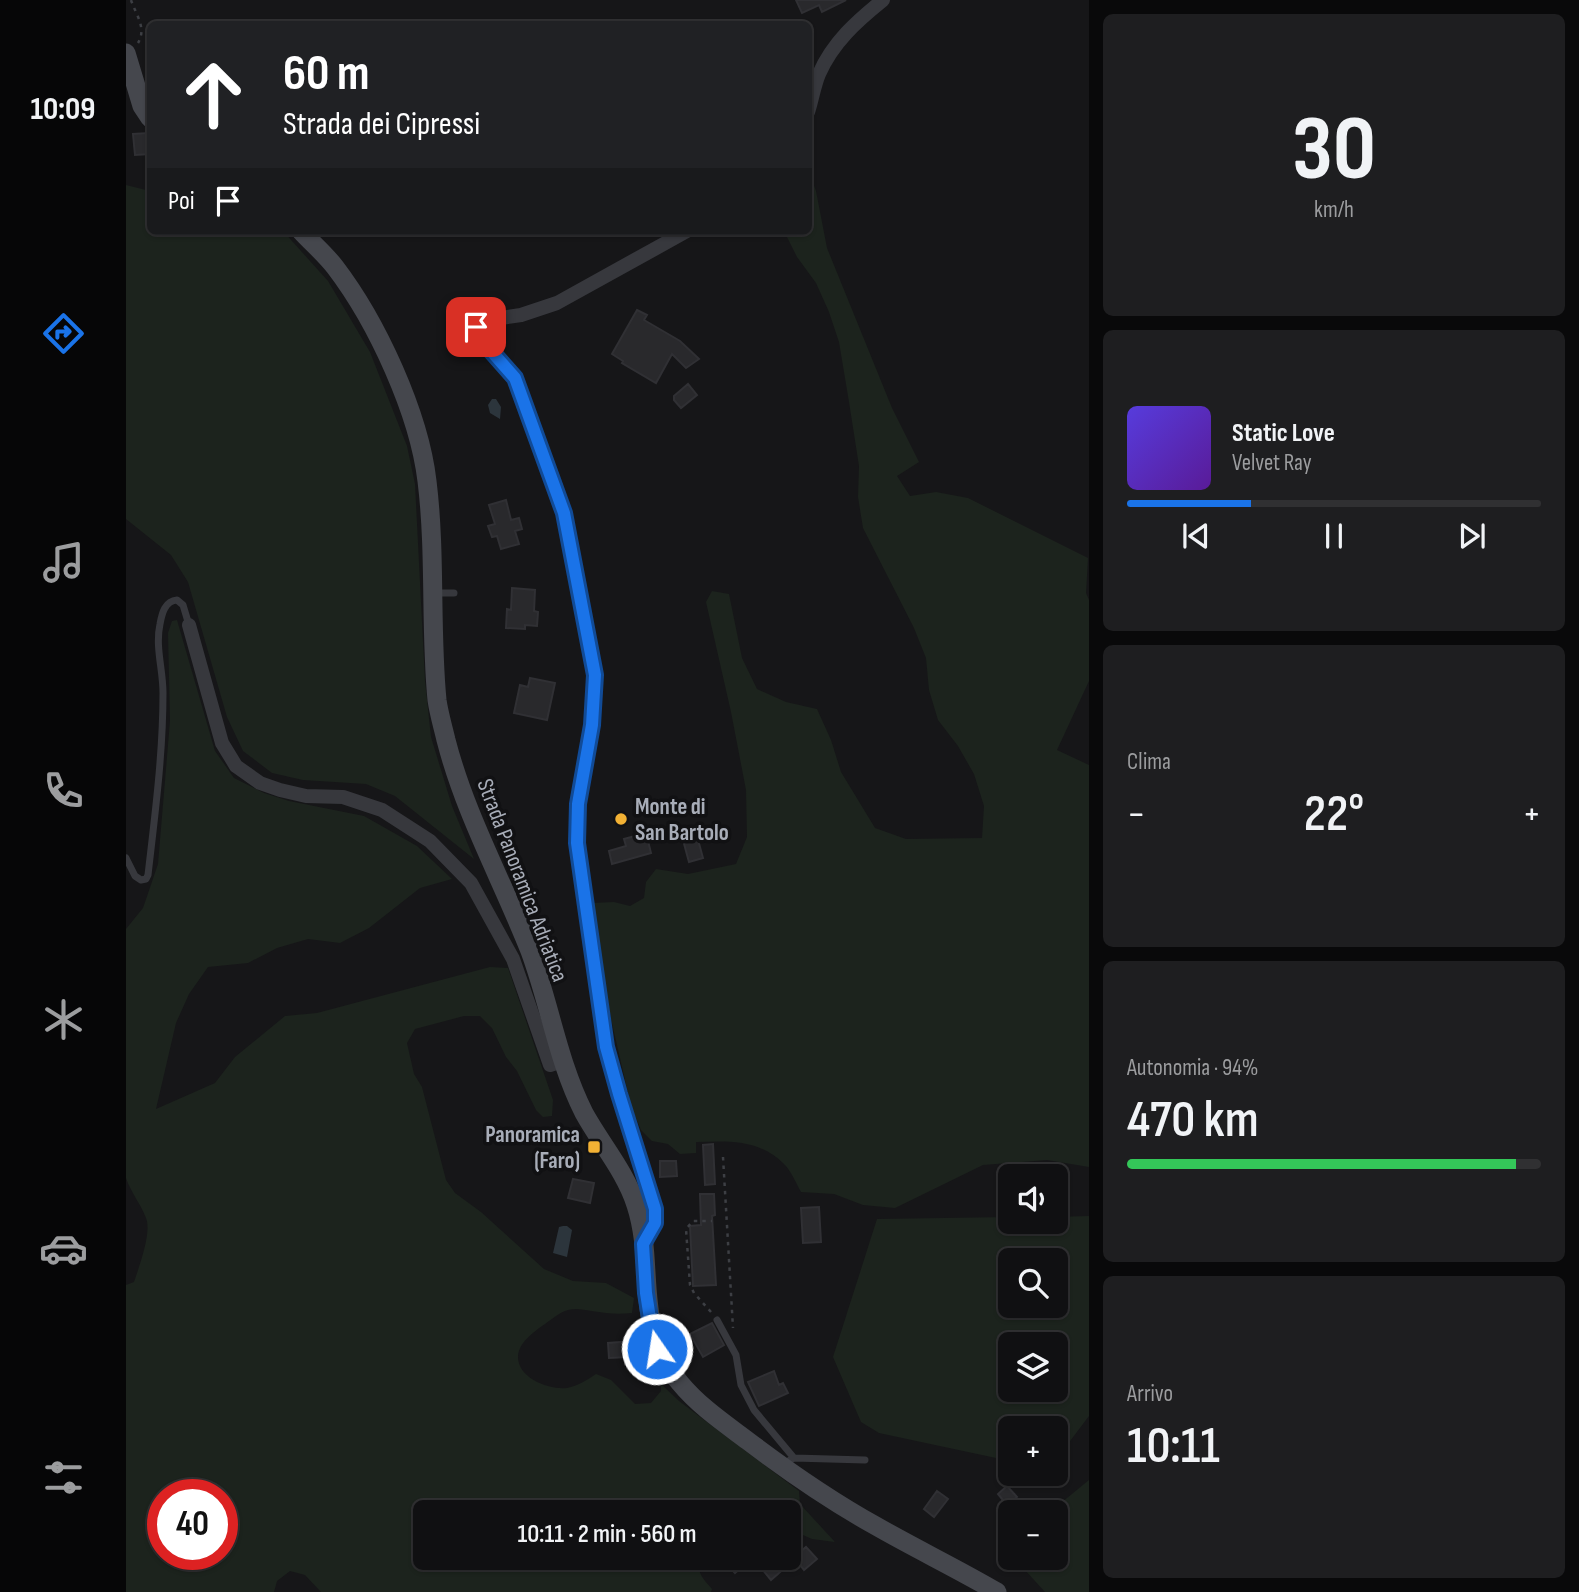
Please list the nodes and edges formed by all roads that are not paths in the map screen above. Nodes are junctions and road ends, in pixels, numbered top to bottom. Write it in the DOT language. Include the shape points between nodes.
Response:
graph roads {
  1 [pos="883,0"];
  2 [pos="131,49"];
  3 [pos="812,97"];
  4 [pos="147,114"];
  5 [pos="305,235"];
  6 [pos="680,235"];
  7 [pos="434,593"];
  8 [pos="454,593"];
  9 [pos="189,625"];
  10 [pos="126,858"];
  11 [pos="562,1061"];
  12 [pos="643,1244"];
  13 [pos="717,1320"];
  14 [pos="865,1460"];
  15 [pos="787,1462"];
  16 [pos="997,1592"];
  1 -- 3 [label="street" via="851,26 836,46 818,75"];
  2 -- 4 [label="street"];
  5 -- 7 [label="street, Strada Panoramica Adriatica" via="334,266 366,316 407,407 427,482"];
  6 -- 12 [label="street" via="557,303 481,321 476,327 478,336 515,378 564,513 593,662 592,725 578,804 577,843 606,1047 655,1209 655,1223"];
  7 -- 8 [label="lane"];
  7 -- 11 [label="street, Strada Panoramica Adriatica" via="438,704 454,770 531,956"];
  9 -- 10 [label="lane" via="183,605 177,600 166,605 158,640 163,690 160,759 146,879 135,876"];
  9 -- 11 [label="street" via="222,743 236,766 280,790 343,797 382,810 430,841 477,893 513,960 550,1065"];
  11 -- 12 [label="street, Strada Panoramica Adriatica" via="584,1113 637,1207"];
  12 -- 15 [label="street, Strada Panoramica Adriatica" via="652,1331 667,1367 695,1399"];
  13 -- 15 [label="lane" via="736,1355 741,1385"];
  14 -- 15 [label="lane"];
  15 -- 16 [label="street, Strada Panoramica Adriatica" via="811,1488"];
}
